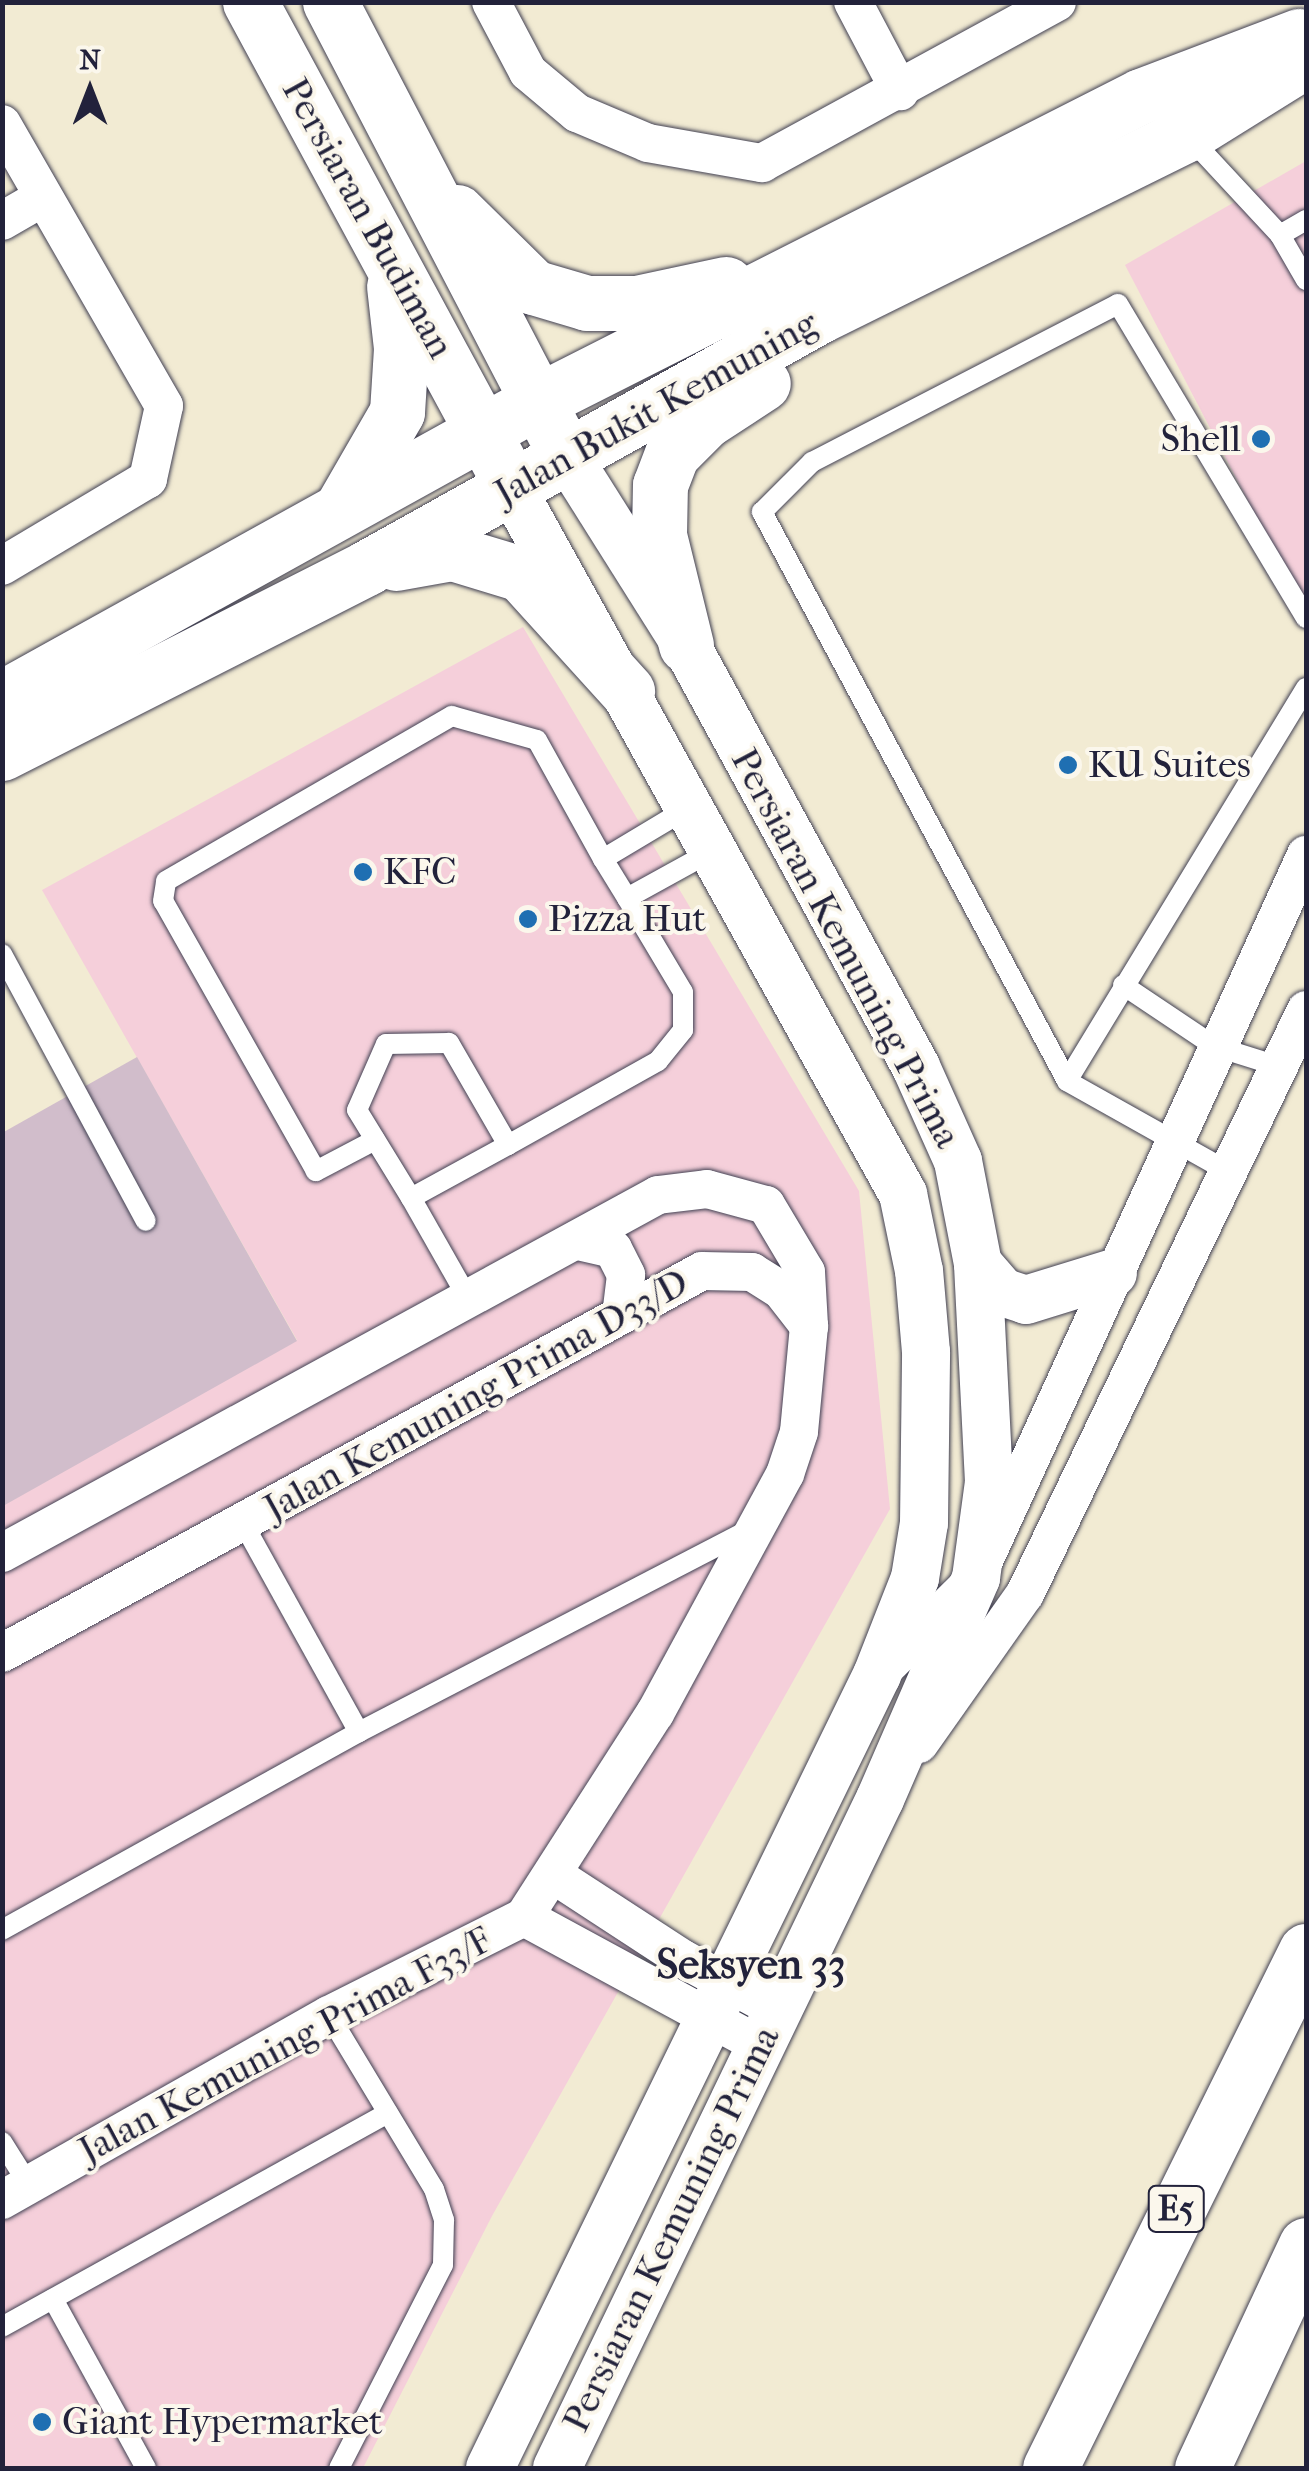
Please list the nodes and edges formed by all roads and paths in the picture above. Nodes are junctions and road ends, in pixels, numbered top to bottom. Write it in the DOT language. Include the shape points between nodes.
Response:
graph roads {
  1 [pos="250,2"];
  2 [pos="330,2"];
  3 [pos="491,2"];
  4 [pos="852,2"];
  5 [pos="1057,2"];
  6 [pos="1306,33"];
  7 [pos="1306,60"];
  8 [pos="900,91"];
  9 [pos="2,124"];
  10 [pos="1187,134"];
  11 [pos="422,178"];
  12 [pos="42,198"];
  13 [pos="1306,220"];
  14 [pos="2,221"];
  15 [pos="1280,235"];
  16 [pos="844,246"];
  17 [pos="390,258"];
  18 [pos="1306,280"];
  19 [pos="819,316"];
  20 [pos="538,401"];
  21 [pos="485,433"];
  22 [pos="566,456"];
  23 [pos="512,489"];
  24 [pos="340,512"];
  25 [pos="2,566"];
  26 [pos="368,568"];
  27 [pos="1306,618"];
  28 [pos="686,645"];
  29 [pos="1306,688"];
  30 [pos="627,691"];
  31 [pos="2,698"];
  32 [pos="2,753"];
  33 [pos="691,806"];
  34 [pos="716,849"];
  35 [pos="1306,855"];
  36 [pos="603,859"];
  37 [pos="627,898"];
  38 [pos="2,954"];
  39 [pos="1123,985"];
  40 [pos="1306,1010"];
  41 [pos="1214,1046"];
  42 [pos="1281,1067"];
  43 [pos="1067,1081"];
  44 [pos="1172,1138"];
  45 [pos="375,1140"];
  46 [pos="508,1145"];
  47 [pos="1229,1172"];
  48 [pos="411,1198"];
  49 [pos="146,1221"];
  50 [pos="578,1240"];
  51 [pos="978,1264"];
  52 [pos="1113,1273"];
  53 [pos="470,1302"];
  54 [pos="622,1310"];
  55 [pos="809,1326"];
  56 [pos="243,1523"];
  57 [pos="755,1527"];
  58 [pos="2,1554"];
  59 [pos="976,1578"];
  60 [pos="2,1653"];
  61 [pos="877,1675"];
  62 [pos="359,1732"];
  63 [pos="880,1799"];
  64 [pos="554,1875"];
  65 [pos="524,1917"];
  66 [pos="2,1930"];
  67 [pos="1306,1951"];
  68 [pos="716,2000"];
  69 [pos="330,2015"];
  70 [pos="767,2027"];
  71 [pos="388,2113"];
  72 [pos="2,2142"];
  73 [pos="16,2193"];
  74 [pos="1306,2245"];
  75 [pos="53,2299"];
  76 [pos="2,2327"];
  77 [pos="146,2468"];
  78 [pos="339,2468"];
  79 [pos="490,2468"];
  80 [pos="557,2468"];
  81 [pos="1050,2468"];
  82 [pos="1202,2468"];
  1 -- 17 [label="main road, Persiaran Budiman"];
  2 -- 11 [label="main road, Persiaran Budiman"];
  3 -- 8 [label="street" via="528,72 577,113 648,143 762,163"];
  4 -- 8 [label="street"];
  5 -- 8 [label="street"];
  6 -- 16 [label="main road, Jalan Bukit Kemuning" via="1141,96"];
  7 -- 10 [label="main road, Jalan Bukit Kemuning"];
  9 -- 12 [label="street"];
  10 -- 15 [label="lane"];
  10 -- 19 [label="main road, Jalan Bukit Kemuning"];
  11 -- 16 [label="main road" via="532,287 587,303 702,292"];
  11 -- 20 [label="main road, Persiaran Budiman"];
  12 -- 14 [label="street"];
  12 -- 25 [label="street" via="164,406 148,479"];
  13 -- 15 [label="lane"];
  15 -- 18 [label="lane"];
  16 -- 20 [label="main road, Jalan Bukit Kemuning"];
  17 -- 21 [label="main road, Persiaran Budiman"];
  17 -- 24 [label="main road" via="401,348 397,412"];
  19 -- 22 [label="main road, Jalan Bukit Kemuning"];
  19 -- 28 [label="main road" via="776,374 705,421 672,454 660,486 660,535"];
  20 -- 21 [label="main road, Jalan Bukit Kemuning"];
  20 -- 22 [label="main road, Persiaran Budiman"];
  21 -- 23 [label="main road, Persiaran Budiman"];
  21 -- 24 [label="main road, Jalan Bukit Kemuning"];
  22 -- 23 [label="main road, Jalan Bukit Kemuning"];
  22 -- 28 [label="street, Persiaran Kemuning Prima"];
  23 -- 26 [label="main road, Jalan Bukit Kemuning"];
  23 -- 30 [label="street, Persiaran Kemuning Prima"];
  24 -- 31 [label="main road, Jalan Bukit Kemuning"];
  26 -- 30 [label="main road" via="452,553 521,574"];
  26 -- 32 [label="main road, Jalan Bukit Kemuning"];
  27 -- 43 [label="lane" via="1118,304 812,462 762,512"];
  28 -- 51 [label="street, Persiaran Kemuning Prima" via="916,1068 958,1161"];
  29 -- 39 [label="lane"];
  30 -- 33 [label="street, Persiaran Kemuning Prima"];
  33 -- 34 [label="street, Persiaran Kemuning Prima"];
  33 -- 36 [label="lane"];
  34 -- 37 [label="lane"];
  34 -- 61 [label="street, Persiaran Kemuning Prima" via="904,1194 920,1271 924,1522 915,1578"];
  35 -- 41 [label="street"];
  36 -- 37 [label="lane"];
  36 -- 45 [label="lane" via="537,740 452,716 166,881 163,901 316,1171"];
  37 -- 46 [label="lane" via="683,992 683,1030 658,1061"];
  38 -- 49 [label="lane"];
  39 -- 41 [label="lane"];
  39 -- 43 [label="lane"];
  40 -- 42 [label="street"];
  41 -- 42 [label="lane"];
  41 -- 44 [label="street"];
  42 -- 47 [label="street"];
  43 -- 44 [label="lane"];
  44 -- 47 [label="lane"];
  44 -- 52 [label="street"];
  45 -- 46 [label="lane" via="357,1110 386,1044 449,1042"];
  45 -- 48 [label="lane"];
  46 -- 48 [label="lane"];
  47 -- 63 [label="street" via="1025,1594"];
  48 -- 53 [label="lane"];
  50 -- 53 [label="street"];
  50 -- 54 [label="street" via="613,1249 626,1275"];
  50 -- 55 [label="street" via="658,1195 740,1193 766,1205 788,1236 806,1272"];
  51 -- 52 [label="street" via="1002,1292 1026,1300"];
  51 -- 59 [label="street, Persiaran Kemuning Prima" via="990,1482"];
  52 -- 59 [label="street"];
  53 -- 58 [label="street"];
  54 -- 55 [label="street, Jalan Kemuning Prima D33/D" via="702,1271 752,1272 782,1290"];
  54 -- 56 [label="street, Jalan Kemuning Prima D33/D"];
  55 -- 57 [label="street, Jalan Kemuning Prima F33/F" via="800,1432"];
  56 -- 60 [label="street, Jalan Kemuning Prima D33/D"];
  56 -- 62 [label="lane"];
  57 -- 62 [label="lane"];
  57 -- 64 [label="street, Jalan Kemuning Prima F33/F" via="654,1713"];
  59 -- 61 [label="street"];
  59 -- 63 [label="street, Persiaran Kemuning Prima"];
  61 -- 68 [label="street, Persiaran Kemuning Prima"];
  62 -- 66 [label="lane"];
  63 -- 70 [label="street, Persiaran Kemuning Prima"];
  64 -- 65 [label="street, Jalan Kemuning Prima F33/F"];
  64 -- 68 [label="street"];
  65 -- 68 [label="street"];
  65 -- 69 [label="street, Jalan Kemuning Prima F33/F"];
  67 -- 81 [label="main road, E5"];
  68 -- 70 [label="street"];
  68 -- 79 [label="street, Persiaran Kemuning Prima"];
  69 -- 71 [label="lane"];
  69 -- 73 [label="street, Jalan Kemuning Prima F33/F"];
  70 -- 80 [label="street, Persiaran Kemuning Prima"];
  71 -- 75 [label="lane"];
  71 -- 78 [label="lane" via="434,2189 444,2220 443,2265"];
  72 -- 73 [label="lane"];
  74 -- 82 [label="main road"];
  75 -- 76 [label="lane"];
  75 -- 77 [label="lane"];
}
